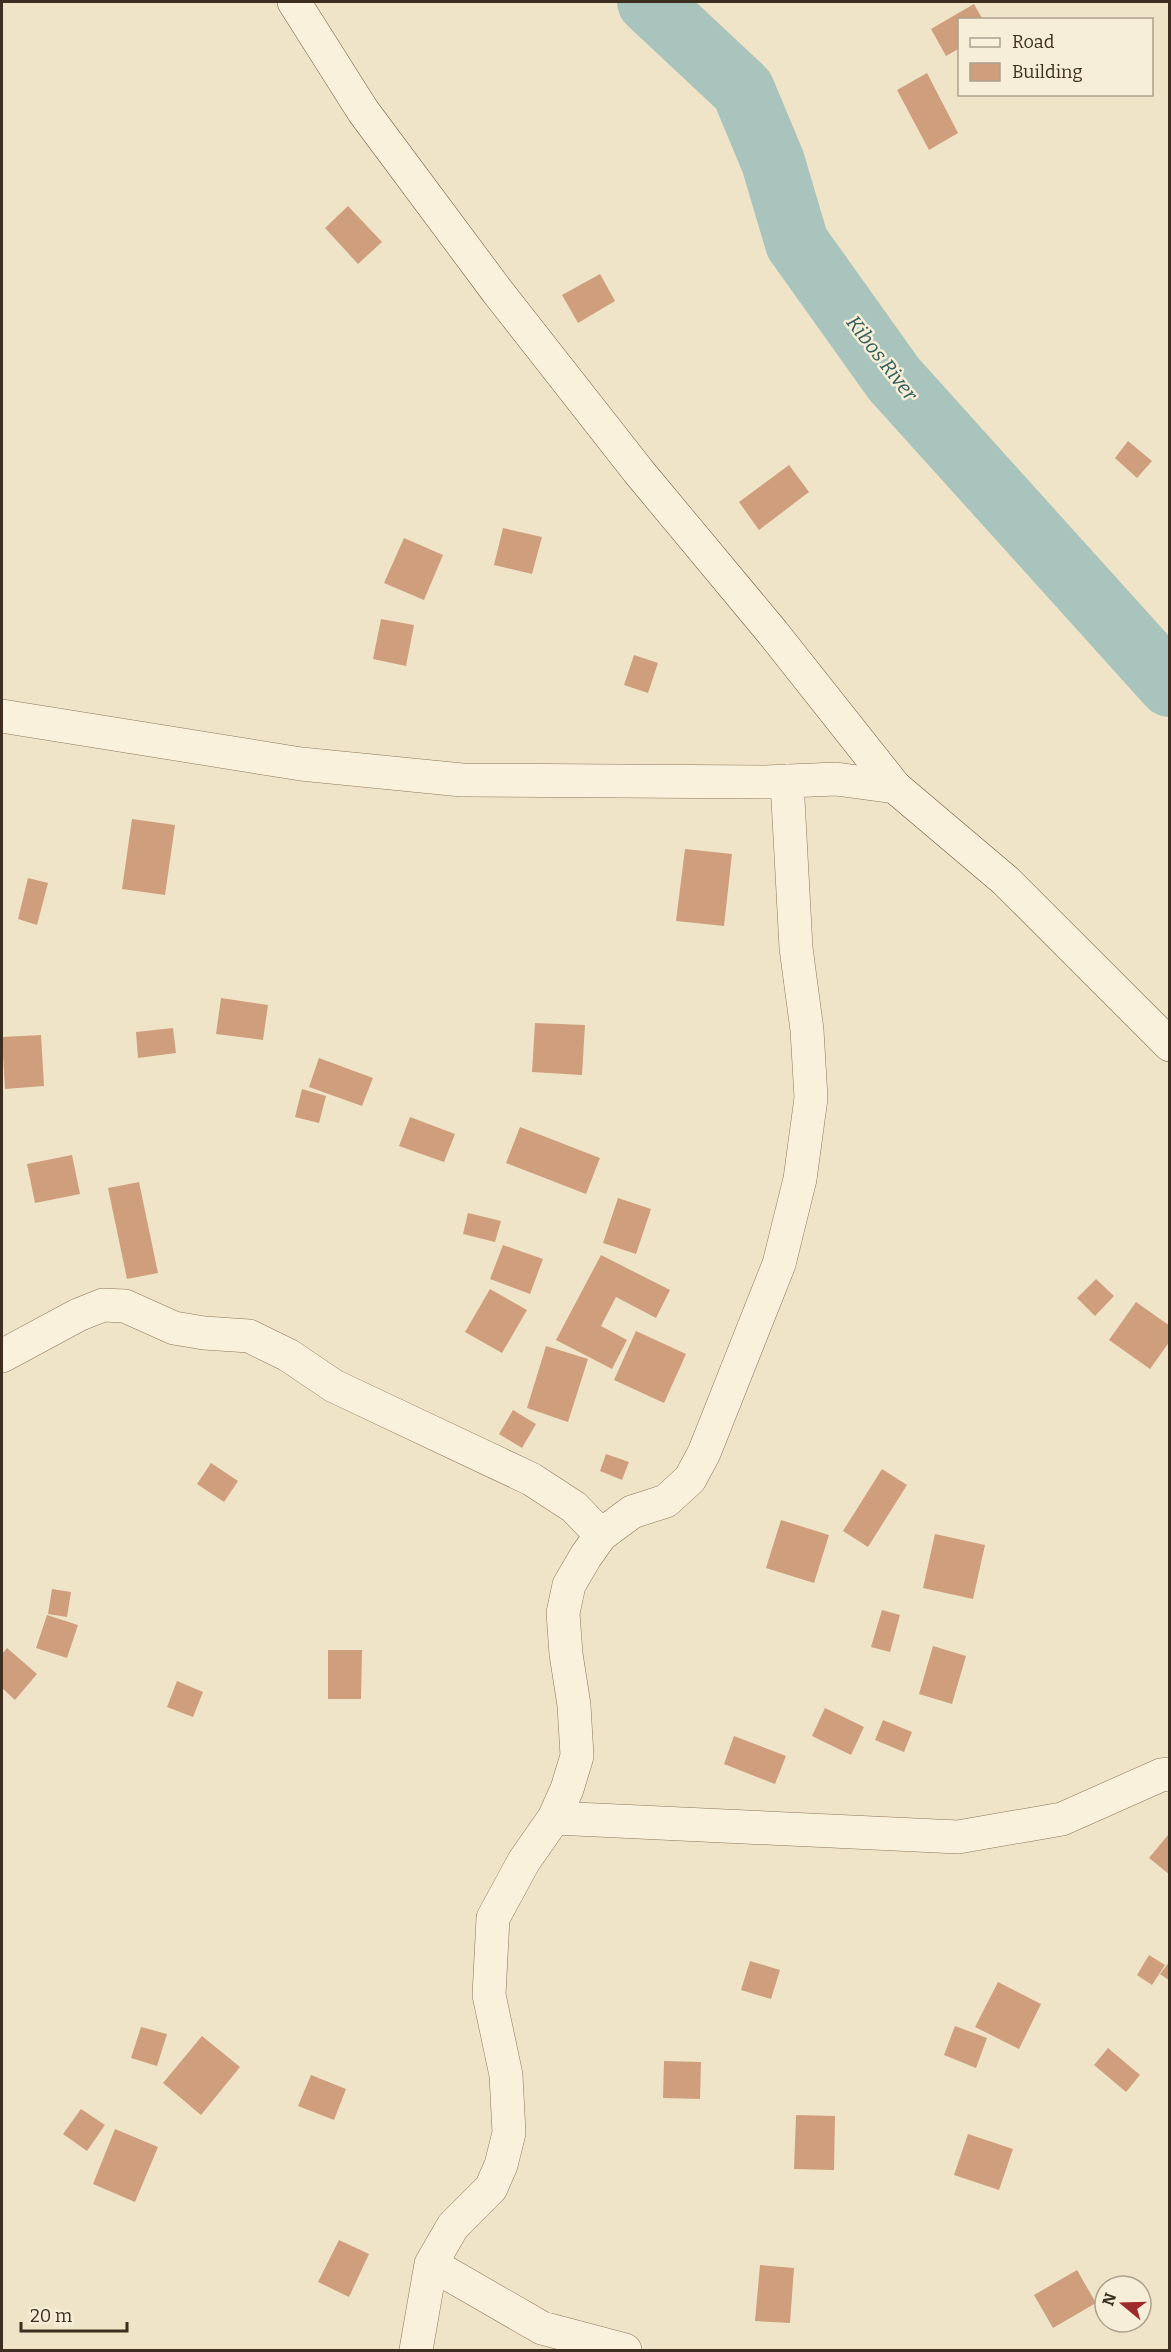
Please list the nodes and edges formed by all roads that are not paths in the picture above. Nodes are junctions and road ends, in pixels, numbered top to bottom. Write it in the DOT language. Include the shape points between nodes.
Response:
graph roads {
  1 [pos="294,2"];
  2 [pos="2,716"];
  3 [pos="786,781"];
  4 [pos="896,787"];
  5 [pos="1170,1045"];
  6 [pos="2,1356"];
  7 [pos="601,1535"];
  8 [pos="1170,1774"];
  9 [pos="554,1818"];
  10 [pos="431,2264"];
  11 [pos="416,2350"];
  12 [pos="625,2350"];
  1 -- 4 [label="street" via="363,111 497,291"];
  2 -- 3 [label="street" via="301,764 462,780"];
  3 -- 4 [label="street" via="836,779"];
  3 -- 7 [label="street" via="796,948 811,1098 800,1179 779,1264 690,1479 666,1501 632,1512"];
  4 -- 5 [label="street" via="1006,881"];
  6 -- 7 [label="street" via="78,1314 103,1305 125,1306 174,1328 249,1336 288,1355 334,1386 531,1479 574,1507"];
  7 -- 9 [label="street" via="569,1585 563,1613 577,1756"];
  8 -- 9 [label="street" via="1062,1819 958,1837"];
  9 -- 10 [label="street" via="524,1861 493,1918 489,1995 506,2075 508,2133 501,2165 491,2188 453,2226"];
  10 -- 11 [label="street"];
  10 -- 12 [label="street" via="542,2328"];
}
